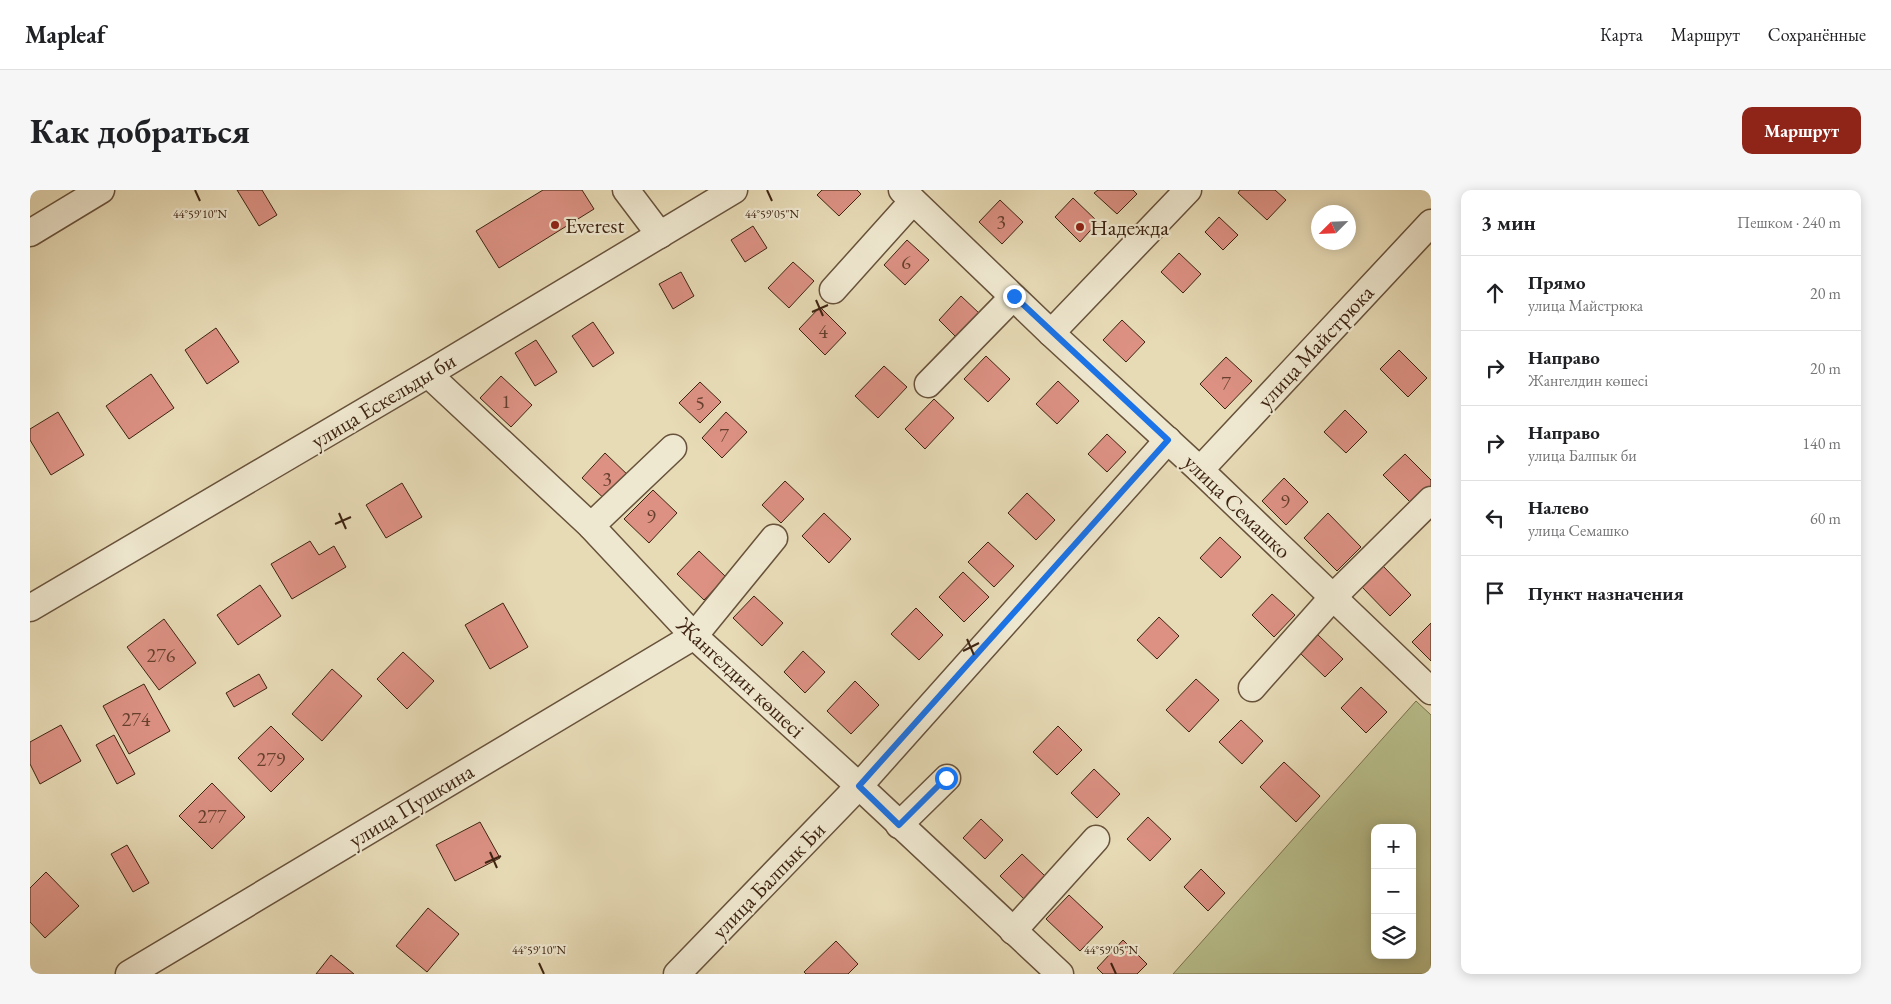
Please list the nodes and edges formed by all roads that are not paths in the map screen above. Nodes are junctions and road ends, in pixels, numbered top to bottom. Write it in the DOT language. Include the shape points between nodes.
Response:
graph roads {
  1 [pos="101,190"];
  2 [pos="626,190"];
  3 [pos="734,190"];
  4 [pos="1188,190"];
  5 [pos="908,196"];
  6 [pos="1431,223"];
  7 [pos="30,233"];
  8 [pos="660,236"];
  9 [pos="833,290"];
  10 [pos="1014,296"];
  11 [pos="1052,333"];
  12 [pos="428,374"];
  13 [pos="928,384"];
  14 [pos="1168,440"];
  15 [pos="673,448"];
  16 [pos="1200,470"];
  17 [pos="1431,500"];
  18 [pos="591,526"];
  19 [pos="774,538"];
  20 [pos="1333,597"];
  21 [pos="30,608"];
  22 [pos="694,636"];
  23 [pos="1252,688"];
  24 [pos="1431,691"];
  25 [pos="946,778"];
  26 [pos="859,786"];
  27 [pos="899,825"];
  28 [pos="1096,839"];
  29 [pos="1013,931"];
  30 [pos="129,974"];
  31 [pos="677,974"];
  32 [pos="1060,974"];
  1 -- 7 [label="street"];
  2 -- 8 [label="street"];
  3 -- 8 [label="street, улица Ескельды би"];
  4 -- 11 [label="street"];
  5 -- 9 [label="street"];
  5 -- 10 [label="street, улица Семашко"];
  6 -- 16 [label="street, улица Майстрюка"];
  8 -- 12 [label="street, улица Ескельды би"];
  10 -- 11 [label="street, улица Семашко"];
  10 -- 13 [label="street"];
  11 -- 14 [label="street, улица Семашко"];
  12 -- 18 [label="street, Жангелдин көшесі"];
  12 -- 21 [label="street, улица Ескельды би"];
  14 -- 16 [label="street, улица Семашко"];
  14 -- 26 [label="street"];
  15 -- 18 [label="street"];
  16 -- 20 [label="street, улица Семашко"];
  17 -- 20 [label="street"];
  18 -- 22 [label="street, Жангелдин көшесі"];
  19 -- 22 [label="street, улица Пушкина"];
  20 -- 23 [label="street"];
  20 -- 24 [label="street, улица Семашко"];
  22 -- 26 [label="street, Жангелдин көшесі"];
  22 -- 30 [label="street, улица Пушкина"];
  25 -- 27 [label="street"];
  26 -- 27 [label="street, Жангелдин көшесі"];
  26 -- 31 [label="street, улица Балпык Би"];
  27 -- 29 [label="street, Жангелдин көшесі"];
  28 -- 29 [label="street"];
  29 -- 32 [label="street, Жангелдин көшесі"];
}
